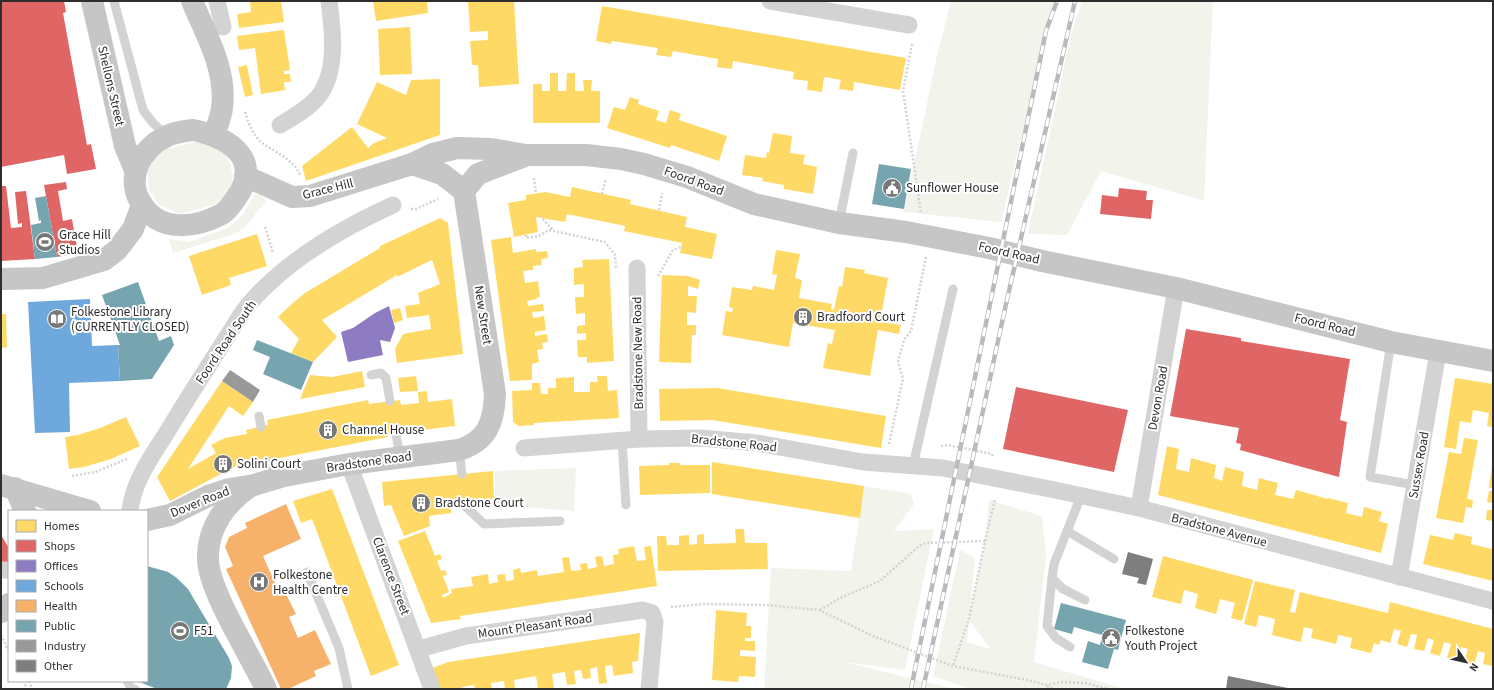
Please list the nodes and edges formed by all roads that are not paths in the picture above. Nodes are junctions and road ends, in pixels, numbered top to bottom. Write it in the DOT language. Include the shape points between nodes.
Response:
graph roads {
  1 [pos="92,1"];
  2 [pos="114,1"];
  3 [pos="192,1"];
  4 [pos="217,1"];
  5 [pos="329,1"];
  6 [pos="770,1"];
  7 [pos="909,26"];
  8 [pos="223,27"];
  9 [pos="280,125"];
  10 [pos="214,135"];
  11 [pos="168,136"];
  12 [pos="853,154"];
  13 [pos="526,155"];
  14 [pos="412,164"];
  15 [pos="135,170"];
  16 [pos="245,176"];
  17 [pos="464,191"];
  18 [pos="142,205"];
  19 [pos="393,206"];
  20 [pos="839,223"];
  21 [pos="637,268"];
  22 [pos="1,279"];
  23 [pos="1176,288"];
  24 [pos="952,289"];
  25 [pos="1391,342"];
  26 [pos="1438,352"];
  27 [pos="1493,360"];
  28 [pos="371,375"];
  29 [pos="390,401"];
  30 [pos="259,416"];
  31 [pos="261,427"];
  32 [pos="396,434"];
  33 [pos="482,437"];
  34 [pos="639,439"];
  35 [pos="622,440"];
  36 [pos="524,448"];
  37 [pos="459,450"];
  38 [pos="400,458"];
  39 [pos="349,464"];
  40 [pos="913,466"];
  41 [pos="943,468"];
  42 [pos="462,474"];
  43 [pos="264,475"];
  44 [pos="1415,485"];
  45 [pos="8,487"];
  46 [pos="1081,496"];
  47 [pos="465,502"];
  48 [pos="626,505"];
  49 [pos="1139,508"];
  50 [pos="24,510"];
  51 [pos="87,510"];
  52 [pos="130,510"];
  53 [pos="148,520"];
  54 [pos="560,521"];
  55 [pos="1067,531"];
  56 [pos="1114,559"];
  57 [pos="307,572"];
  58 [pos="1399,577"];
  59 [pos="1052,578"];
  60 [pos="1085,600"];
  61 [pos="1493,601"];
  62 [pos="1070,647"];
  63 [pos="419,649"];
  64 [pos="128,682"];
  65 [pos="135,689"];
  66 [pos="266,689"];
  67 [pos="348,689"];
  68 [pos="432,689"];
  69 [pos="649,689"];
  1 -- 15 [label="main road, Shellons Street" via="125,146"];
  2 -- 11 [label="lane" via="142,110"];
  3 -- 10 [label="main road" via="218,63 222,86 222,109"];
  4 -- 8 [label="street"];
  5 -- 9 [label="street" via="332,46 325,86 318,98"];
  6 -- 7 [label="street"];
  10 -- 11 [label="main road" via="193,130"];
  10 -- 16 [label="main road" via="228,143 243,157"];
  11 -- 15 [label="main road" via="152,145"];
  12 -- 20 [label="lane"];
  13 -- 14 [label="main road, Grace Hill" via="492,149 457,148 433,154"];
  13 -- 17 [label="main road" via="478,174"];
  13 -- 20 [label="main road, Foord Road" via="586,155 644,164 687,177 754,204"];
  14 -- 16 [label="main road, Grace Hill" via="310,196 292,197"];
  14 -- 17 [label="main road" via="442,174"];
  15 -- 18 [label="main road" via="134,185"];
  16 -- 18 [label="main road" via="237,197 221,214 193,224 166,224 153,217"];
  17 -- 33 [label="main road, New Street" via="495,394 489,427"];
  18 -- 22 [label="main road" via="133,229 117,250 104,260 43,278"];
  19 -- 52 [label="street, Foord Road South" via="358,221 320,244 279,274 248,305 139,480"];
  20 -- 23 [label="main road, Foord Road" via="926,236"];
  21 -- 34 [label="street, Bradstone New Road"];
  23 -- 25 [label="main road, Foord Road"];
  23 -- 49 [label="street, Devon Road"];
  24 -- 40 [label="lane"];
  25 -- 26 [label="main road, Foord Road"];
  25 -- 44 [label="lane" via="1370,477"];
  26 -- 27 [label="main road, Foord Road"];
  26 -- 44 [label="street, Sussex Road"];
  28 -- 29 [label="lane" via="381,373 386,378"];
  30 -- 31 [label="lane"];
  32 -- 38 [label="lane"];
  33 -- 37 [label="main road, Bradstone Road" via="472,446"];
  34 -- 35 [label="street, Bradstone Road"];
  34 -- 40 [label="street, Bradstone Road" via="700,438 757,443 825,456"];
  35 -- 36 [label="street, Bradstone Road"];
  35 -- 48 [label="lane"];
  37 -- 38 [label="main road, Bradstone Road"];
  37 -- 42 [label="lane"];
  38 -- 39 [label="main road, Bradstone Road"];
  39 -- 43 [label="main road, Bradstone Road"];
  39 -- 63 [label="street, Clarence Street"];
  40 -- 41 [label="street, Bradstone Road"];
  41 -- 46 [label="street, Bradstone Avenue"];
  43 -- 53 [label="main road, Dover Road" via="208,496 170,515"];
  43 -- 66 [label="main road" via="221,513 212,534 208,560 218,593"];
  44 -- 58 [label="street, Sussex Road"];
  45 -- 50 [label="main road"];
  45 -- 51 [label="main road"];
  46 -- 49 [label="street, Bradstone Avenue"];
  46 -- 55 [label="lane"];
  47 -- 54 [label="lane" via="465,506 484,524"];
  49 -- 58 [label="street, Bradstone Avenue"];
  55 -- 56 [label="lane"];
  55 -- 59 [label="lane" via="1054,564"];
  57 -- 67 [label="lane" via="339,648"];
  58 -- 61 [label="street, Bradstone Avenue"];
  59 -- 60 [label="lane" via="1063,589"];
  59 -- 62 [label="lane" via="1047,626 1056,638"];
  63 -- 68 [label="street, Clarence Street"];
  63 -- 69 [label="street, Mount Pleasant Road" via="474,635 644,610 652,613 655,622"];
  64 -- 65 [label="lane" via="131,688"];
}
